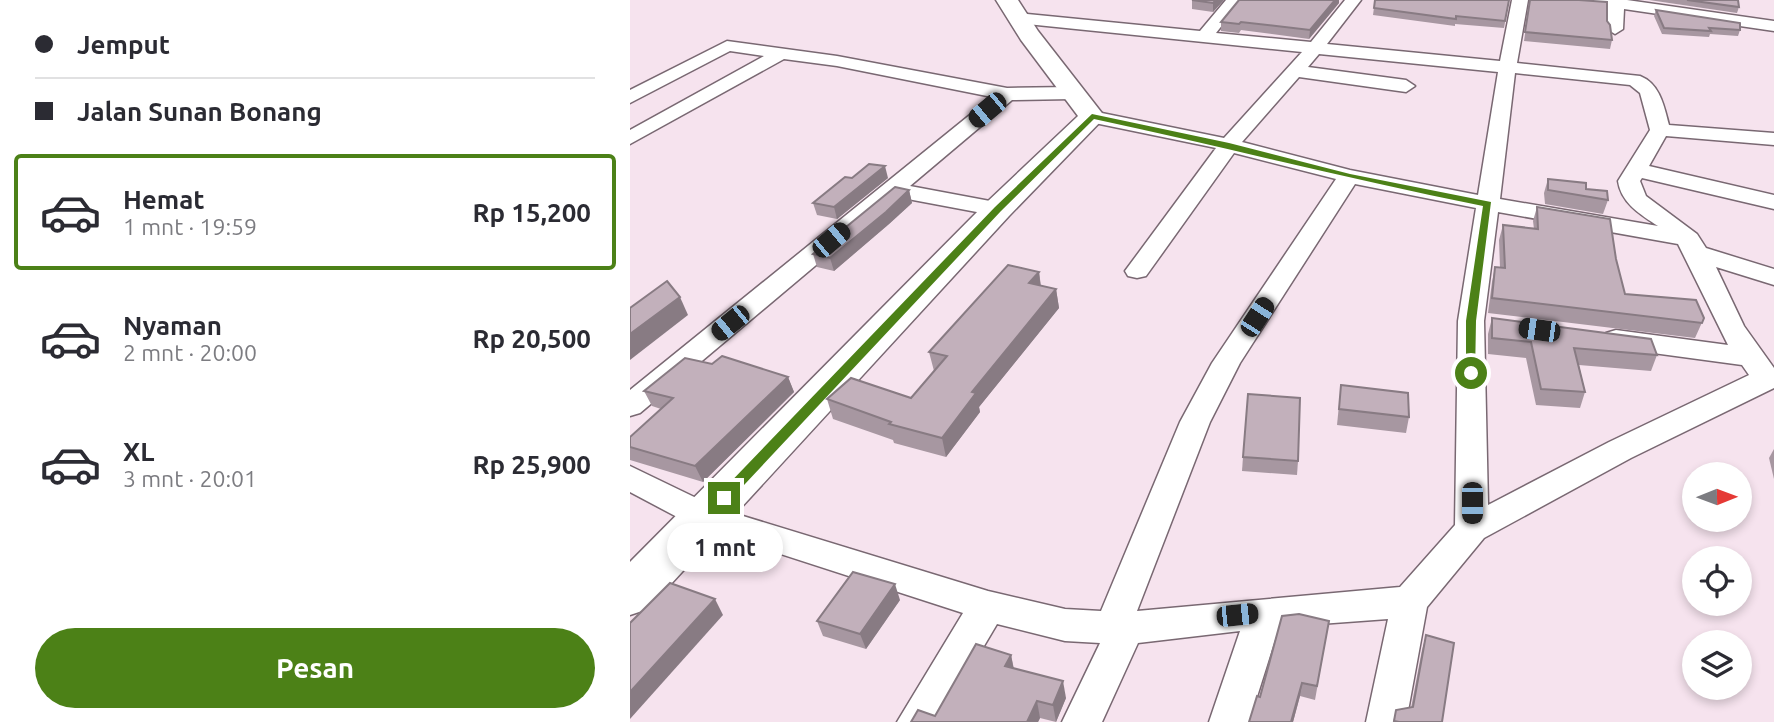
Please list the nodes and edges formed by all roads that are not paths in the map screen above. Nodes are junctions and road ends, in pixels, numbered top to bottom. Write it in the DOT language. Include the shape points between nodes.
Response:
graph roads {
  1 [pos="1234,0"];
  2 [pos="1353,0"];
  3 [pos="1520,0"];
  4 [pos="1572,0"];
  5 [pos="1607,1"];
  6 [pos="1012,9"];
  7 [pos="1774,26"];
  8 [pos="1615,29"];
  9 [pos="1205,36"];
  10 [pos="1315,48"];
  11 [pos="782,54"];
  12 [pos="1507,69"];
  13 [pos="1296,71"];
  14 [pos="1406,86"];
  15 [pos="1007,94"];
  16 [pos="630,97"];
  17 [pos="1082,105"];
  18 [pos="1660,130"];
  19 [pos="630,138"];
  20 [pos="1774,139"];
  21 [pos="1229,145"];
  22 [pos="1637,170"];
  23 [pos="1349,176"];
  24 [pos="891,189"];
  25 [pos="1774,202"];
  26 [pos="1488,204"];
  27 [pos="998,209"];
  28 [pos="1694,246"];
  29 [pos="1137,271"];
  30 [pos="1774,277"];
  31 [pos="1596,337"];
  32 [pos="1763,371"];
  33 [pos="630,406"];
  34 [pos="630,478"];
  35 [pos="706,517"];
  36 [pos="1472,529"];
  37 [pos="630,594"];
  38 [pos="1409,602"];
  39 [pos="988,606"];
  40 [pos="1265,612"];
  41 [pos="1119,628"];
  42 [pos="917,722"];
  43 [pos="1082,722"];
  44 [pos="1228,722"];
  45 [pos="1386,722"];
  1 -- 9 [label="street"];
  2 -- 10 [label="street"];
  3 -- 12 [label="street"];
  4 -- 5 [label="street"];
  5 -- 7 [label="street"];
  5 -- 8 [label="street"];
  6 -- 9 [label="street" via="1175,40"];
  6 -- 17 [label="street"];
  9 -- 10 [label="street"];
  10 -- 12 [label="street"];
  10 -- 13 [label="street"];
  11 -- 15 [label="street"];
  11 -- 16 [label="street" via="720,47"];
  11 -- 19 [label="street"];
  12 -- 18 [label="street" via="1642,82 1649,88"];
  12 -- 26 [label="street"];
  13 -- 14 [label="street"];
  13 -- 21 [label="street"];
  15 -- 17 [label="street"];
  15 -- 24 [label="street"];
  17 -- 21 [label="street"];
  17 -- 27 [label="street"];
  18 -- 20 [label="street"];
  18 -- 22 [label="street"];
  21 -- 23 [label="street"];
  21 -- 29 [label="street"];
  22 -- 25 [label="street"];
  22 -- 28 [label="street" via="1629,180 1632,194"];
  23 -- 26 [label="street"];
  23 -- 41 [label="street" via="1226,363 1195,422"];
  24 -- 27 [label="street"];
  24 -- 33 [label="street"];
  26 -- 28 [label="street"];
  26 -- 36 [label="street"];
  27 -- 35 [label="street"];
  28 -- 30 [label="street"];
  28 -- 32 [label="street" via="1720,306"];
  31 -- 32 [label="street"];
  32 -- 36 [label="street"];
  34 -- 35 [label="street"];
  35 -- 37 [label="street"];
  35 -- 39 [label="street"];
  36 -- 38 [label="street"];
  38 -- 40 [label="street"];
  38 -- 45 [label="street"];
  39 -- 41 [label="street" via="1065,625"];
  39 -- 42 [label="street"];
  40 -- 41 [label="street"];
  40 -- 44 [label="street"];
  41 -- 43 [label="street"];
}
